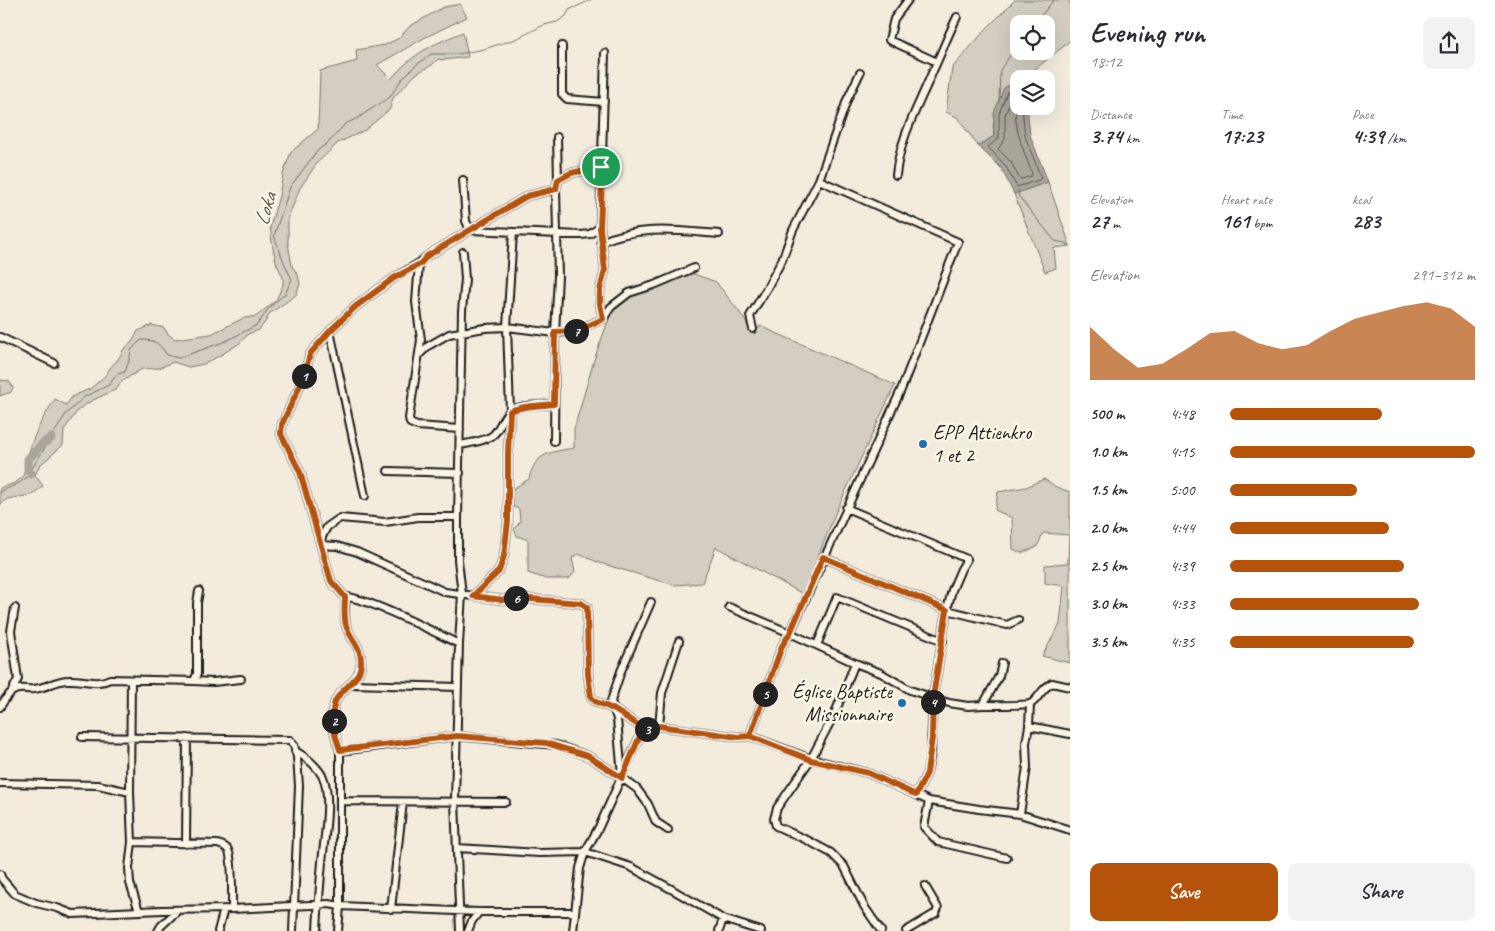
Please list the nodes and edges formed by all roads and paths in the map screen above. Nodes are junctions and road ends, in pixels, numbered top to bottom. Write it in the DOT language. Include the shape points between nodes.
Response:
graph roads {
  1 [pos="908,0"];
  2 [pos="957,17"];
  3 [pos="562,46"];
  4 [pos="605,53"];
  5 [pos="937,62"];
  6 [pos="860,72"];
  7 [pos="604,102"];
  8 [pos="557,138"];
  9 [pos="601,167"];
  10 [pos="896,174"];
  11 [pos="462,180"];
  12 [pos="558,180"];
  13 [pos="819,180"];
  14 [pos="556,189"];
  15 [pos="600,228"];
  16 [pos="470,230"];
  17 [pos="512,233"];
  18 [pos="557,234"];
  19 [pos="719,234"];
  20 [pos="601,242"];
  21 [pos="462,252"];
  22 [pos="420,264"];
  23 [pos="694,268"];
  24 [pos="603,319"];
  25 [pos="507,327"];
  26 [pos="753,329"];
  27 [pos="330,331"];
  28 [pos="462,332"];
  29 [pos="555,332"];
  30 [pos="0,337"];
  31 [pos="419,355"];
  32 [pos="54,363"];
  33 [pos="554,404"];
  34 [pos="510,411"];
  35 [pos="460,429"];
  36 [pos="554,441"];
  37 [pos="460,445"];
  38 [pos="388,472"];
  39 [pos="460,473"];
  40 [pos="365,496"];
  41 [pos="846,508"];
  42 [pos="458,517"];
  43 [pos="320,543"];
  44 [pos="823,557"];
  45 [pos="199,591"];
  46 [pos="462,594"];
  47 [pos="473,596"];
  48 [pos="345,597"];
  49 [pos="651,602"];
  50 [pos="729,606"];
  51 [pos="14,608"];
  52 [pos="947,610"];
  53 [pos="1018,620"];
  54 [pos="790,633"];
  55 [pos="680,641"];
  56 [pos="943,641"];
  57 [pos="459,644"];
  58 [pos="816,645"];
  59 [pos="1002,662"];
  60 [pos="855,663"];
  61 [pos="18,678"];
  62 [pos="241,678"];
  63 [pos="131,680"];
  64 [pos="194,681"];
  65 [pos="352,684"];
  66 [pos="458,687"];
  67 [pos="1070,687"];
  68 [pos="26,688"];
  69 [pos="12,691"];
  70 [pos="933,697"];
  71 [pos="1030,704"];
  72 [pos="983,705"];
  73 [pos="0,707"];
  74 [pos="613,709"];
  75 [pos="659,726"];
  76 [pos="1029,726"];
  77 [pos="646,730"];
  78 [pos="1070,734"];
  79 [pos="457,736"];
  80 [pos="750,736"];
  81 [pos="82,738"];
  82 [pos="130,738"];
  83 [pos="187,738"];
  84 [pos="340,750"];
  85 [pos="296,751"];
  86 [pos="811,760"];
  87 [pos="622,778"];
  88 [pos="0,783"];
  89 [pos="130,792"];
  90 [pos="916,795"];
  91 [pos="341,801"];
  92 [pos="455,801"];
  93 [pos="929,801"];
  94 [pos="403,802"];
  95 [pos="506,802"];
  96 [pos="1020,814"];
  97 [pos="668,830"];
  98 [pos="1070,830"];
  99 [pos="132,842"];
  100 [pos="186,844"];
  101 [pos="457,848"];
  102 [pos="585,852"];
  103 [pos="1007,858"];
  104 [pos="0,874"];
  105 [pos="925,886"];
  106 [pos="318,904"];
  107 [pos="293,906"];
  108 [pos="340,906"];
  109 [pos="224,909"];
  110 [pos="232,909"];
  111 [pos="391,909"];
  112 [pos="178,910"];
  113 [pos="139,911"];
  114 [pos="458,911"];
  115 [pos="479,912"];
  116 [pos="575,912"];
  117 [pos="723,919"];
  118 [pos="158,931"];
  119 [pos="218,931"];
  120 [pos="293,931"];
  121 [pos="317,931"];
  122 [pos="338,931"];
  123 [pos="460,931"];
  124 [pos="468,931"];
  125 [pos="573,931"];
  126 [pos="719,931"];
  127 [pos="761,931"];
  128 [pos="881,931"];
  129 [pos="906,931"];
  1 -- 5 [label="street" via="894,19 889,40"];
  2 -- 5 [label="street"];
  3 -- 7 [label="street" via="562,94 567,98"];
  4 -- 7 [label="street"];
  5 -- 10 [label="street" via="900,148"];
  6 -- 13 [label="street"];
  7 -- 9 [label="street"];
  8 -- 12 [label="street"];
  9 -- 12 [label="street" via="571,173"];
  9 -- 15 [label="street"];
  11 -- 16 [label="street" via="466,221"];
  12 -- 14 [label="street"];
  13 -- 26 [label="street" via="793,230 782,260 750,316"];
  13 -- 41 [label="street" via="958,242 908,372"];
  14 -- 16 [label="street" via="527,196"];
  14 -- 18 [label="street"];
  15 -- 18 [label="street" via="590,234"];
  15 -- 20 [label="street"];
  16 -- 17 [label="street"];
  16 -- 22 [label="street" via="427,256"];
  17 -- 18 [label="street"];
  17 -- 25 [label="street"];
  18 -- 29 [label="street"];
  19 -- 20 [label="street" via="658,230 612,237"];
  20 -- 24 [label="street" via="605,270 600,290"];
  21 -- 28 [label="street" via="465,279"];
  22 -- 27 [label="street" via="394,278 355,307"];
  22 -- 31 [label="street" via="416,302 421,340"];
  23 -- 24 [label="street" via="629,293 611,307"];
  24 -- 29 [label="street" via="576,331"];
  25 -- 28 [label="street"];
  25 -- 29 [label="street"];
  25 -- 34 [label="street"];
  27 -- 40 [label="street"];
  27 -- 43 [label="street" via="310,354 281,434 300,472"];
  28 -- 31 [label="street" via="449,334"];
  28 -- 35 [label="street"];
  29 -- 33 [label="street"];
  30 -- 32 [label="street"];
  31 -- 35 [label="street" via="410,423"];
  33 -- 34 [label="street" via="523,406"];
  33 -- 36 [label="street"];
  34 -- 37 [label="street" via="490,437"];
  34 -- 47 [label="street" via="508,521 504,556 499,571"];
  35 -- 37 [label="street"];
  37 -- 39 [label="street"];
  38 -- 39 [label="street"];
  39 -- 42 [label="street"];
  41 -- 44 [label="street"];
  41 -- 52 [label="street" via="967,559 952,590"];
  42 -- 43 [label="street" via="418,517 386,522 340,518 327,527"];
  42 -- 46 [label="street"];
  43 -- 46 [label="street" via="358,552 445,592"];
  43 -- 48 [label="street" via="331,581"];
  44 -- 52 [label="street"];
  44 -- 54 [label="street"];
  45 -- 64 [label="street" via="198,674"];
  46 -- 47 [label="street"];
  46 -- 57 [label="street"];
  47 -- 74 [label="street" via="581,603 587,607 591,697"];
  48 -- 57 [label="street" via="352,596"];
  48 -- 65 [label="street" via="347,628 361,659"];
  49 -- 74 [label="street" via="620,672 611,701"];
  50 -- 54 [label="street"];
  51 -- 61 [label="street" via="11,631"];
  52 -- 53 [label="street" via="1007,625"];
  52 -- 56 [label="street"];
  54 -- 58 [label="street"];
  54 -- 80 [label="street" via="782,646"];
  55 -- 75 [label="street" via="662,693"];
  56 -- 58 [label="street" via="837,597"];
  56 -- 70 [label="street"];
  57 -- 66 [label="street"];
  58 -- 60 [label="street"];
  59 -- 72 [label="street" via="999,676"];
  60 -- 70 [label="street" via="910,690"];
  60 -- 86 [label="street"];
  61 -- 68 [label="street"];
  61 -- 69 [label="street"];
  62 -- 64 [label="street"];
  63 -- 64 [label="street"];
  63 -- 68 [label="street" via="110,679 92,683 59,680 34,689"];
  63 -- 82 [label="street"];
  65 -- 66 [label="street"];
  65 -- 84 [label="street" via="333,705 334,730"];
  66 -- 79 [label="street"];
  67 -- 71 [label="street" via="1052,684"];
  68 -- 69 [label="street"];
  69 -- 73 [label="street"];
  70 -- 72 [label="street" via="958,705"];
  70 -- 90 [label="street" via="927,773"];
  71 -- 72 [label="street"];
  71 -- 76 [label="street"];
  74 -- 77 [label="street"];
  74 -- 87 [label="street" via="617,719"];
  75 -- 77 [label="street"];
  75 -- 80 [label="street"];
  76 -- 78 [label="street"];
  76 -- 96 [label="street" via="1026,743 1028,767"];
  77 -- 87 [label="street" via="639,738"];
  79 -- 84 [label="street"];
  79 -- 87 [label="street" via="556,745 588,756"];
  79 -- 92 [label="street"];
  80 -- 86 [label="street"];
  81 -- 82 [label="street"];
  82 -- 83 [label="street"];
  82 -- 89 [label="street"];
  83 -- 85 [label="street" via="288,740"];
  83 -- 100 [label="street"];
  84 -- 91 [label="street"];
  85 -- 106 [label="street" via="323,778 328,807"];
  85 -- 107 [label="street" via="299,786"];
  86 -- 90 [label="street" via="868,773"];
  86 -- 128 [label="street" via="777,808 776,826 831,853 844,866"];
  87 -- 97 [label="street" via="637,789 656,822"];
  87 -- 102 [label="street"];
  88 -- 89 [label="street" via="98,785"];
  89 -- 99 [label="street"];
  90 -- 93 [label="street"];
  91 -- 94 [label="street"];
  91 -- 108 [label="street"];
  92 -- 94 [label="street"];
  92 -- 95 [label="street"];
  92 -- 101 [label="street"];
  93 -- 96 [label="street"];
  93 -- 103 [label="street" via="924,827 938,842"];
  94 -- 111 [label="street"];
  96 -- 98 [label="street"];
  99 -- 100 [label="street"];
  99 -- 113 [label="street" via="130,883"];
  100 -- 110 [label="street" via="217,844 228,850"];
  101 -- 102 [label="street"];
  101 -- 114 [label="street"];
  102 -- 116 [label="street"];
  102 -- 117 [label="street" via="630,867"];
  104 -- 113 [label="street" via="15,894 73,914"];
  105 -- 129 [label="street" via="938,908 936,913"];
  106 -- 107 [label="street"];
  106 -- 108 [label="street"];
  106 -- 121 [label="street"];
  107 -- 110 [label="street"];
  107 -- 120 [label="street"];
  108 -- 111 [label="street"];
  108 -- 122 [label="street"];
  109 -- 110 [label="street"];
  109 -- 112 [label="street"];
  109 -- 119 [label="street"];
  111 -- 114 [label="street"];
  112 -- 113 [label="street"];
  112 -- 118 [label="street"];
  114 -- 115 [label="street"];
  114 -- 123 [label="street"];
  115 -- 116 [label="street"];
  115 -- 124 [label="street"];
  116 -- 125 [label="street"];
  117 -- 126 [label="street"];
  117 -- 127 [label="street"];
}
